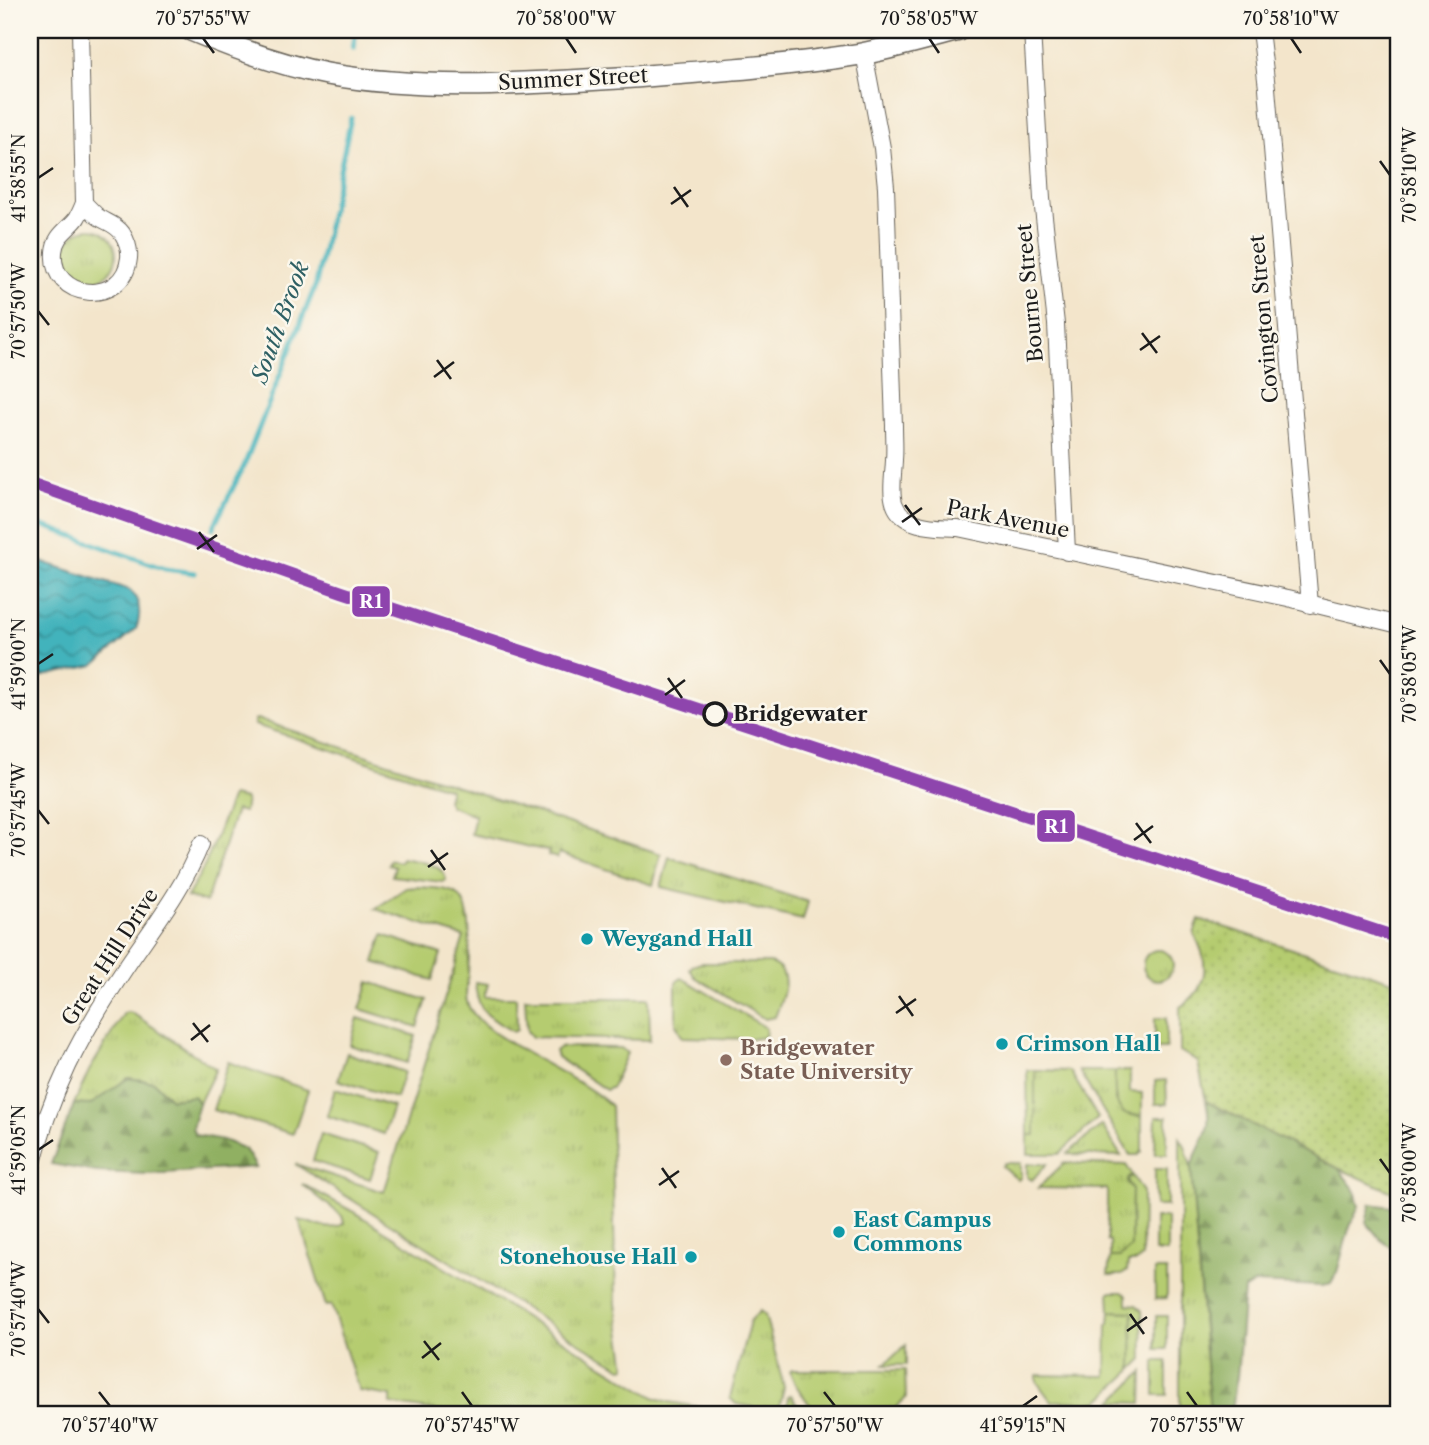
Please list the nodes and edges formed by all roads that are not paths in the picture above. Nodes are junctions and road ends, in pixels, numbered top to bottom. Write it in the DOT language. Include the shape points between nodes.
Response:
graph roads {
  1 [pos="80,30"];
  2 [pos="191,30"];
  3 [pos="959,30"];
  4 [pos="1032,30"];
  5 [pos="1260,30"];
  6 [pos="863,53"];
  7 [pos="84,203"];
  8 [pos="1067,552"];
  9 [pos="1310,605"];
  10 [pos="1399,625"];
  11 [pos="201,844"];
  12 [pos="30,1174"];
  1 -- 7 [label="street"];
  2 -- 6 [label="main road, Summer Street" via="326,74 432,83 494,84 708,71"];
  3 -- 6 [label="main road, Summer Street"];
  4 -- 8 [label="street, Bourne Street" via="1042,199 1056,324"];
  5 -- 9 [label="street, Covington Street"];
  6 -- 8 [label="street, Park Avenue" via="882,148 888,227 893,502 904,518 920,525 958,528"];
  7 -- 7 [label="street" via="57,238 54,264 67,285 91,293 115,285 128,265 129,253 121,231"];
  8 -- 9 [label="street, Park Avenue"];
  9 -- 10 [label="street, Park Avenue"];
  11 -- 12 [label="street, Great Hill Drive" via="176,893 62,1075"];
}
